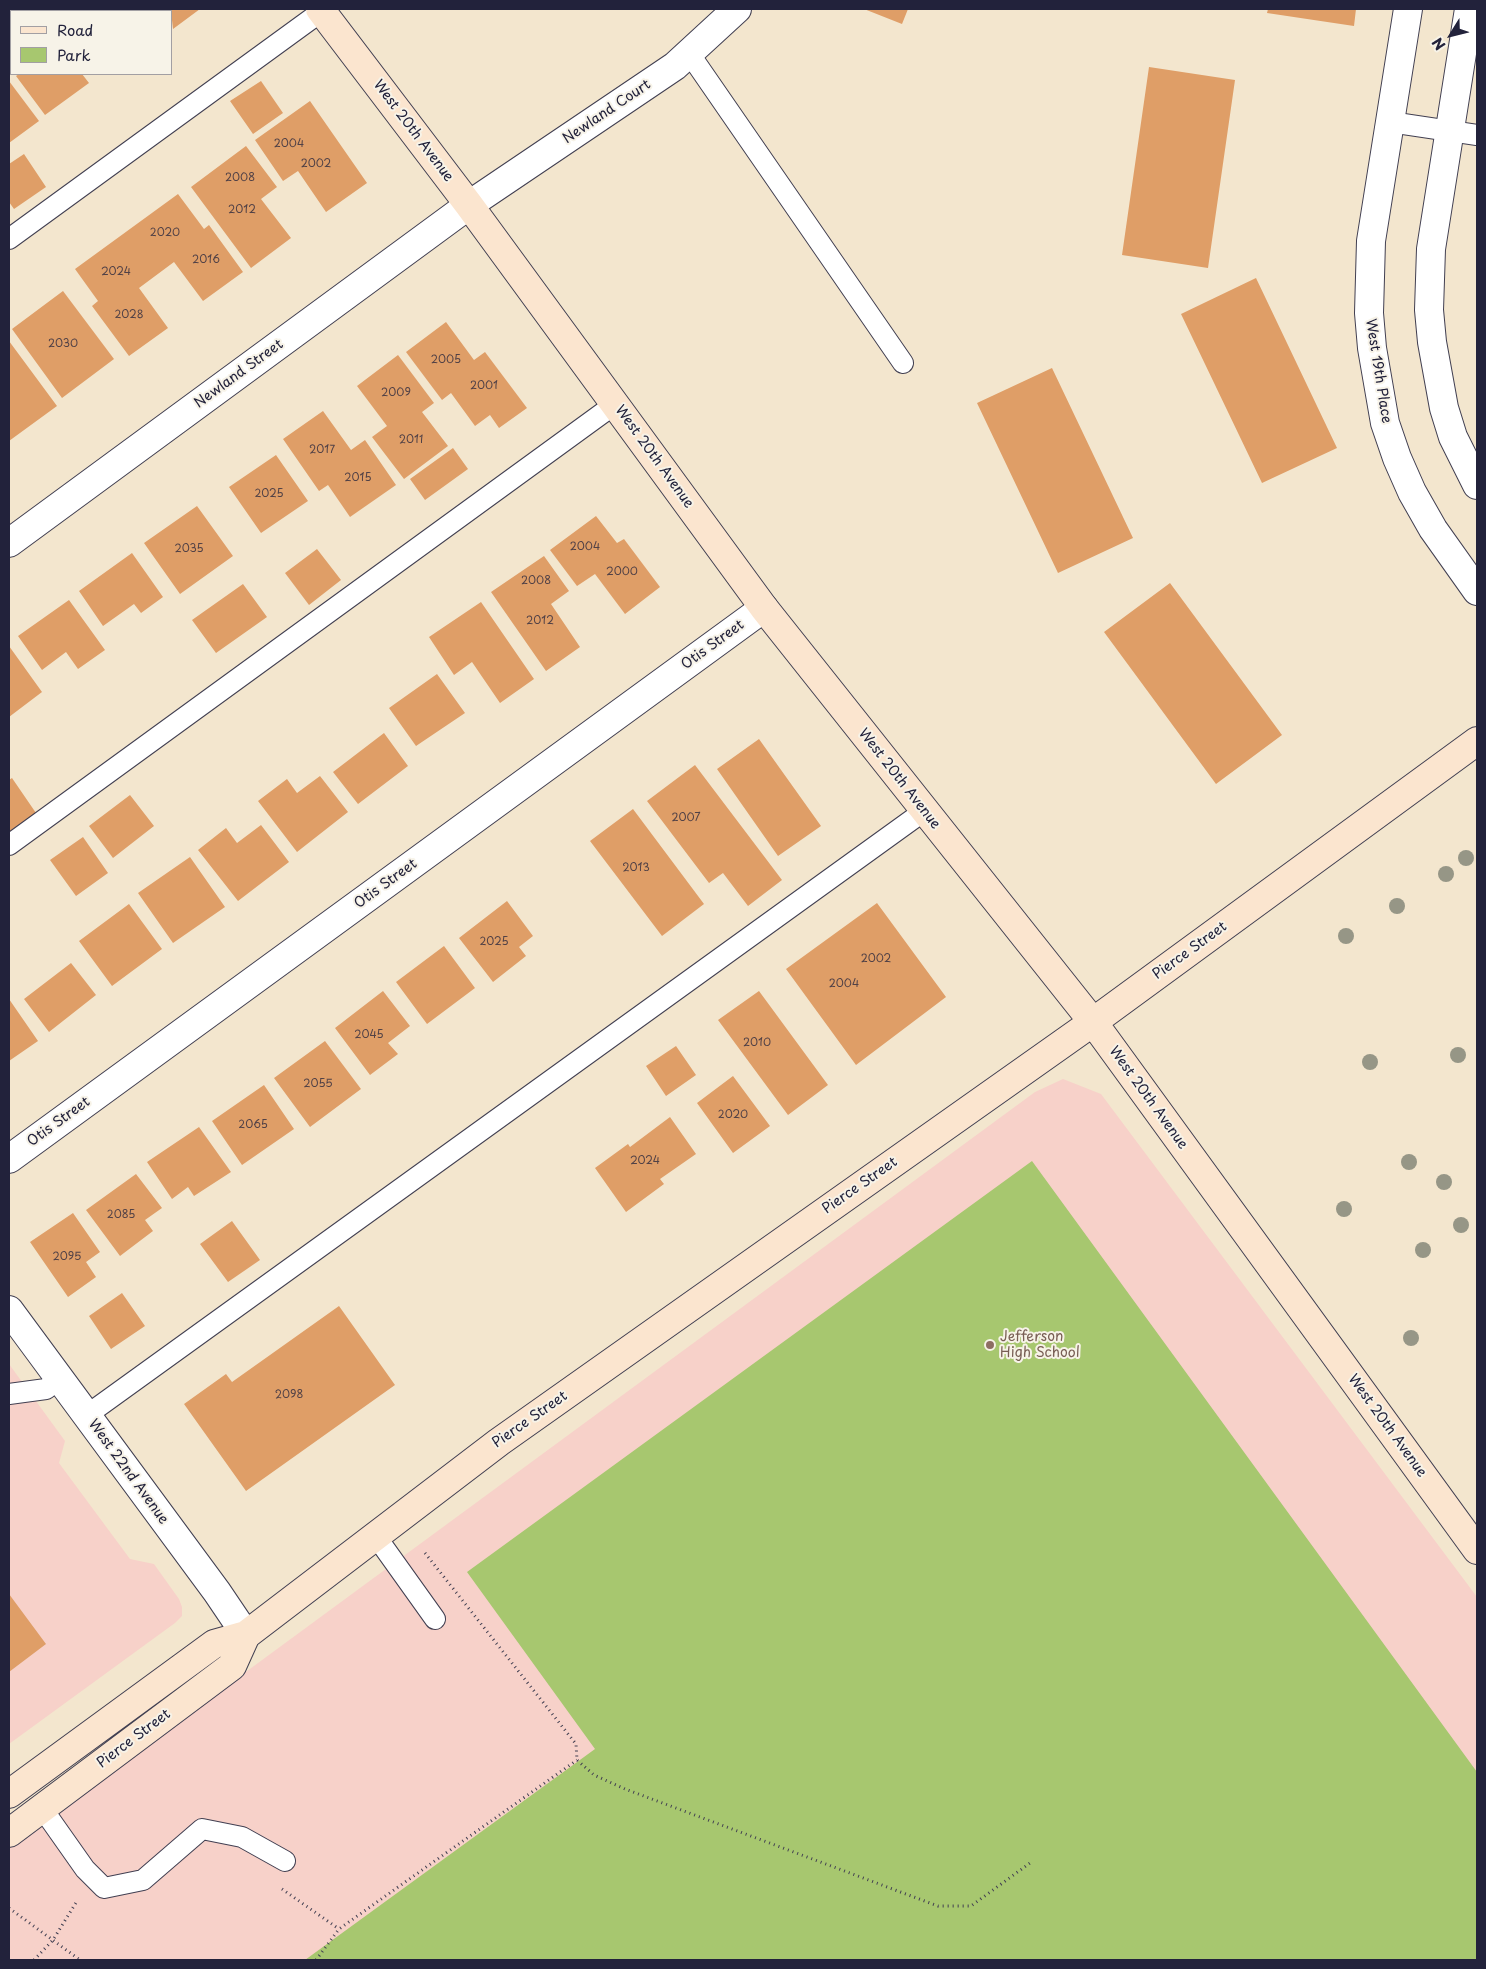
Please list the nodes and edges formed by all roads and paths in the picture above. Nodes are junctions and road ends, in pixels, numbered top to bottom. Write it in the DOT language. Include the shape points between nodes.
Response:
graph roads {
  1 [pos="737,9"];
  2 [pos="1408,9"];
  3 [pos="1469,9"];
  4 [pos="321,10"];
  5 [pos="689,53"];
  6 [pos="1390,122"];
  7 [pos="1450,131"];
  8 [pos="1477,135"];
  9 [pos="469,205"];
  10 [pos="9,239"];
  11 [pos="902,363"];
  12 [pos="615,404"];
  13 [pos="1477,485"];
  14 [pos="9,544"];
  15 [pos="1477,592"];
  16 [pos="764,608"];
  17 [pos="1477,741"];
  18 [pos="924,811"];
  19 [pos="9,845"];
  20 [pos="1093,1022"];
  21 [pos="9,1159"];
  22 [pos="9,1310"];
  23 [pos="60,1379"];
  24 [pos="9,1394"];
  25 [pos="86,1415"];
  26 [pos="375,1535"];
  27 [pos="1477,1550"];
  28 [pos="425,1553"];
  29 [pos="436,1619"];
  30 [pos="246,1635"];
  31 [pos="577,1760"];
  32 [pos="9,1794"];
  33 [pos="42,1808"];
  34 [pos="9,1833"];
  35 [pos="285,1861"];
  36 [pos="1030,1864"];
  37 [pos="276,1885"];
  38 [pos="80,1895"];
  39 [pos="9,1908"];
  40 [pos="339,1929"];
  41 [pos="53,1940"];
  42 [pos="34,1960"];
  43 [pos="80,1960"];
  44 [pos="316,1960"];
  1 -- 5 [label="street, Newland Court"];
  2 -- 6 [label="street, West 19th Place"];
  3 -- 7 [label="street"];
  4 -- 9 [label="street, West 20th Avenue"];
  4 -- 10 [label="lane"];
  5 -- 9 [label="street, Newland Court" via="675,66"];
  5 -- 11 [label="lane"];
  6 -- 7 [label="lane"];
  6 -- 15 [label="street, West 19th Place" via="1368,277 1370,331 1378,386 1385,423 1412,492"];
  7 -- 8 [label="lane"];
  7 -- 13 [label="street" via="1431,249 1429,310 1444,408 1453,437"];
  9 -- 12 [label="street, West 20th Avenue"];
  9 -- 14 [label="street, Newland Street"];
  12 -- 16 [label="street, West 20th Avenue"];
  12 -- 19 [label="lane"];
  16 -- 18 [label="street, West 20th Avenue"];
  16 -- 21 [label="street, Otis Street"];
  17 -- 20 [label="street, Pierce Street"];
  18 -- 20 [label="street, West 20th Avenue"];
  18 -- 25 [label="lane"];
  20 -- 26 [label="street, Pierce Street" via="499,1442"];
  20 -- 27 [label="street, West 20th Avenue"];
  22 -- 23 [label="street, West 22nd Avenue"];
  23 -- 24 [label="lane" via="46,1389"];
  23 -- 25 [label="street, West 22nd Avenue"];
  25 -- 30 [label="street, West 22nd Avenue"];
  26 -- 29 [label="lane"];
  26 -- 30 [label="street, Pierce Street"];
  28 -- 31 [label="path" via="576,1744"];
  30 -- 32 [label="street, Pierce Street" via="214,1644"];
  30 -- 33 [label="street, Pierce Street" via="232,1666"];
  31 -- 36 [label="path" via="594,1775 624,1789 938,1906 971,1906"];
  31 -- 40 [label="path"];
  33 -- 34 [label="street, Pierce Street"];
  33 -- 35 [label="lane" via="85,1869 104,1888 143,1880 202,1829 242,1838"];
  37 -- 40 [label="path"];
  38 -- 41 [label="path"];
  39 -- 41 [label="path"];
  40 -- 44 [label="path"];
  41 -- 42 [label="path"];
  41 -- 43 [label="path"];
}
